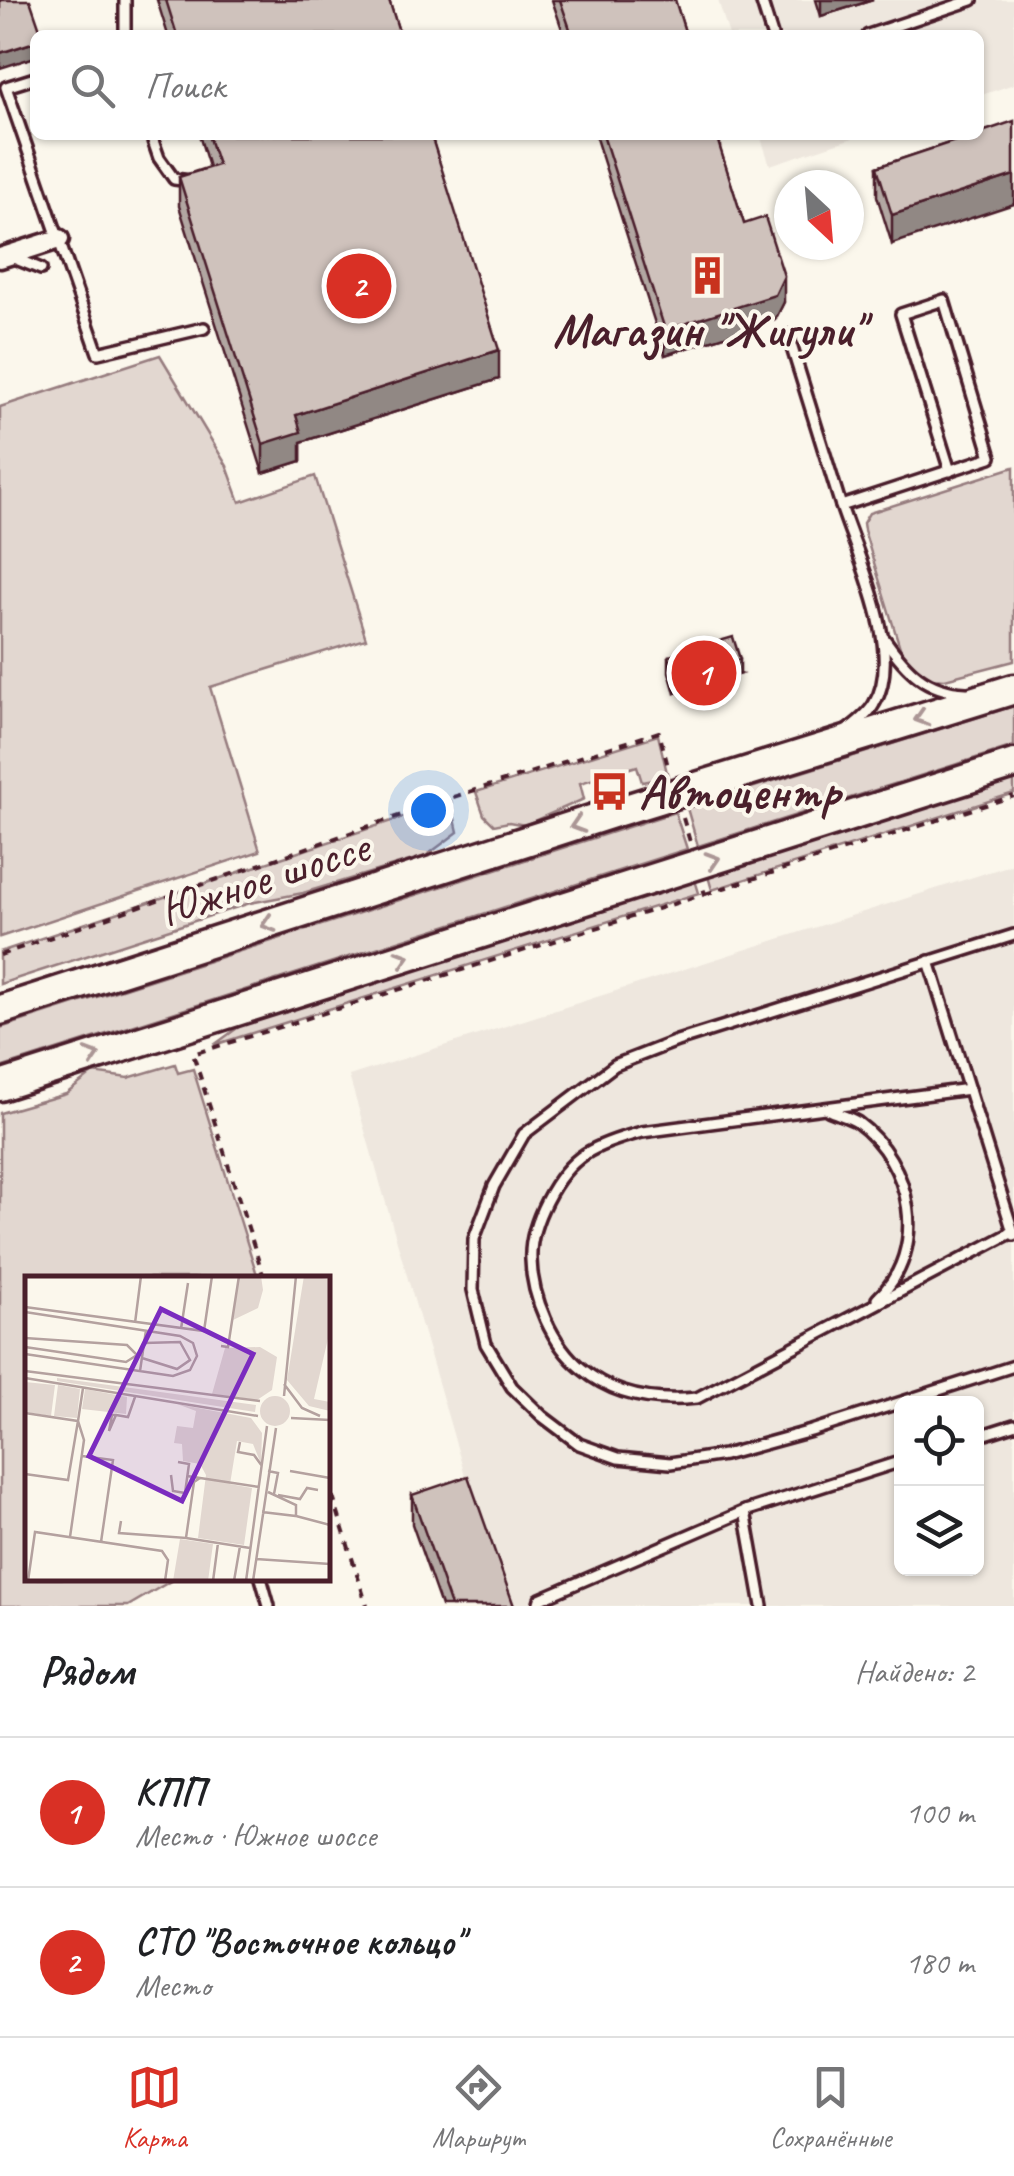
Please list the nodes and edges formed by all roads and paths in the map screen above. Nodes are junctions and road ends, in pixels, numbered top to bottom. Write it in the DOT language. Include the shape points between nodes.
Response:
graph roads {
  1 [pos="126,0"];
  2 [pos="761,0"];
  3 [pos="972,0"];
  4 [pos="125,30"];
  5 [pos="770,30"];
  6 [pos="883,30"];
  7 [pos="30,80"];
  8 [pos="153,140"];
  9 [pos="205,183"];
  10 [pos="59,239"];
  11 [pos="4,257"];
  12 [pos="41,269"];
  13 [pos="204,328"];
  14 [pos="788,336"];
  15 [pos="950,471"];
  16 [pos="841,506"];
  17 [pos="883,636"];
  18 [pos="1014,689"];
  19 [pos="817,750"];
  20 [pos="1014,764"];
  21 [pos="676,794"];
  22 [pos="1014,796"];
  23 [pos="697,865"];
  24 [pos="705,894"];
  25 [pos="1014,935"];
  26 [pos="0,955"];
  27 [pos="929,962"];
  28 [pos="0,1010"];
  29 [pos="0,1086"];
  30 [pos="969,1090"];
  31 [pos="824,1108"];
  32 [pos="1014,1233"];
  33 [pos="263,1276"];
  34 [pos="868,1308"];
  35 [pos="1014,1366"];
  36 [pos="1014,1425"];
  37 [pos="984,1434"];
  38 [pos="894,1464"];
  39 [pos="330,1487"];
  40 [pos="745,1511"];
  41 [pos="262,1581"];
  42 [pos="270,1606"];
  43 [pos="367,1606"];
  44 [pos="538,1606"];
  45 [pos="762,1606"];
  1 -- 4 [label="lane"];
  2 -- 5 [label="lane"];
  3 -- 6 [label="lane"];
  7 -- 10 [label="lane" via="6,87"];
  8 -- 9 [label="lane" via="174,179"];
  10 -- 11 [label="street"];
  10 -- 13 [label="lane" via="98,353"];
  11 -- 12 [label="lane"];
  14 -- 16 [label="lane"];
  15 -- 15 [label="lane" via="991,457 944,300 901,314"];
  15 -- 16 [label="lane"];
  16 -- 17 [label="lane"];
  17 -- 18 [label="lane" via="902,665 945,692"];
  17 -- 19 [label="lane" via="884,678 873,706"];
  18 -- 19 [label="main road, Южное шоссе, one-way"];
  19 -- 21 [label="main road, Южное шоссе"];
  23 -- 20 [label="main road, one-way"];
  21 -- 23 [label="path"];
  21 -- 26 [label="path" via="659,732"];
  21 -- 28 [label="main road, Южное шоссе, one-way"];
  22 -- 24 [label="path"];
  23 -- 24 [label="path"];
  29 -- 23 [label="main road, one-way"];
  24 -- 33 [label="path" via="193,1054"];
  25 -- 27 [label="lane"];
  27 -- 30 [label="lane"];
  27 -- 35 [label="lane" via="677,1041 616,1066 566,1100 524,1134 494,1186 474,1239 473,1290 486,1344 512,1387 579,1444 618,1458 670,1463 724,1455"];
  30 -- 31 [label="lane"];
  30 -- 32 [label="lane"];
  31 -- 34 [label="lane" via="856,1122 878,1143 906,1195 910,1217 902,1262 891,1286"];
  31 -- 34 [label="lane" via="642,1132 583,1155 546,1202 530,1258 534,1283 554,1334 581,1369 606,1385 662,1402 698,1398"];
  32 -- 34 [label="lane"];
  36 -- 37 [label="lane"];
  38 -- 40 [label="lane"];
  39 -- 43 [label="path"];
  40 -- 44 [label="lane" via="540,1599"];
  40 -- 45 [label="lane"];
  41 -- 42 [label="lane"];
}
